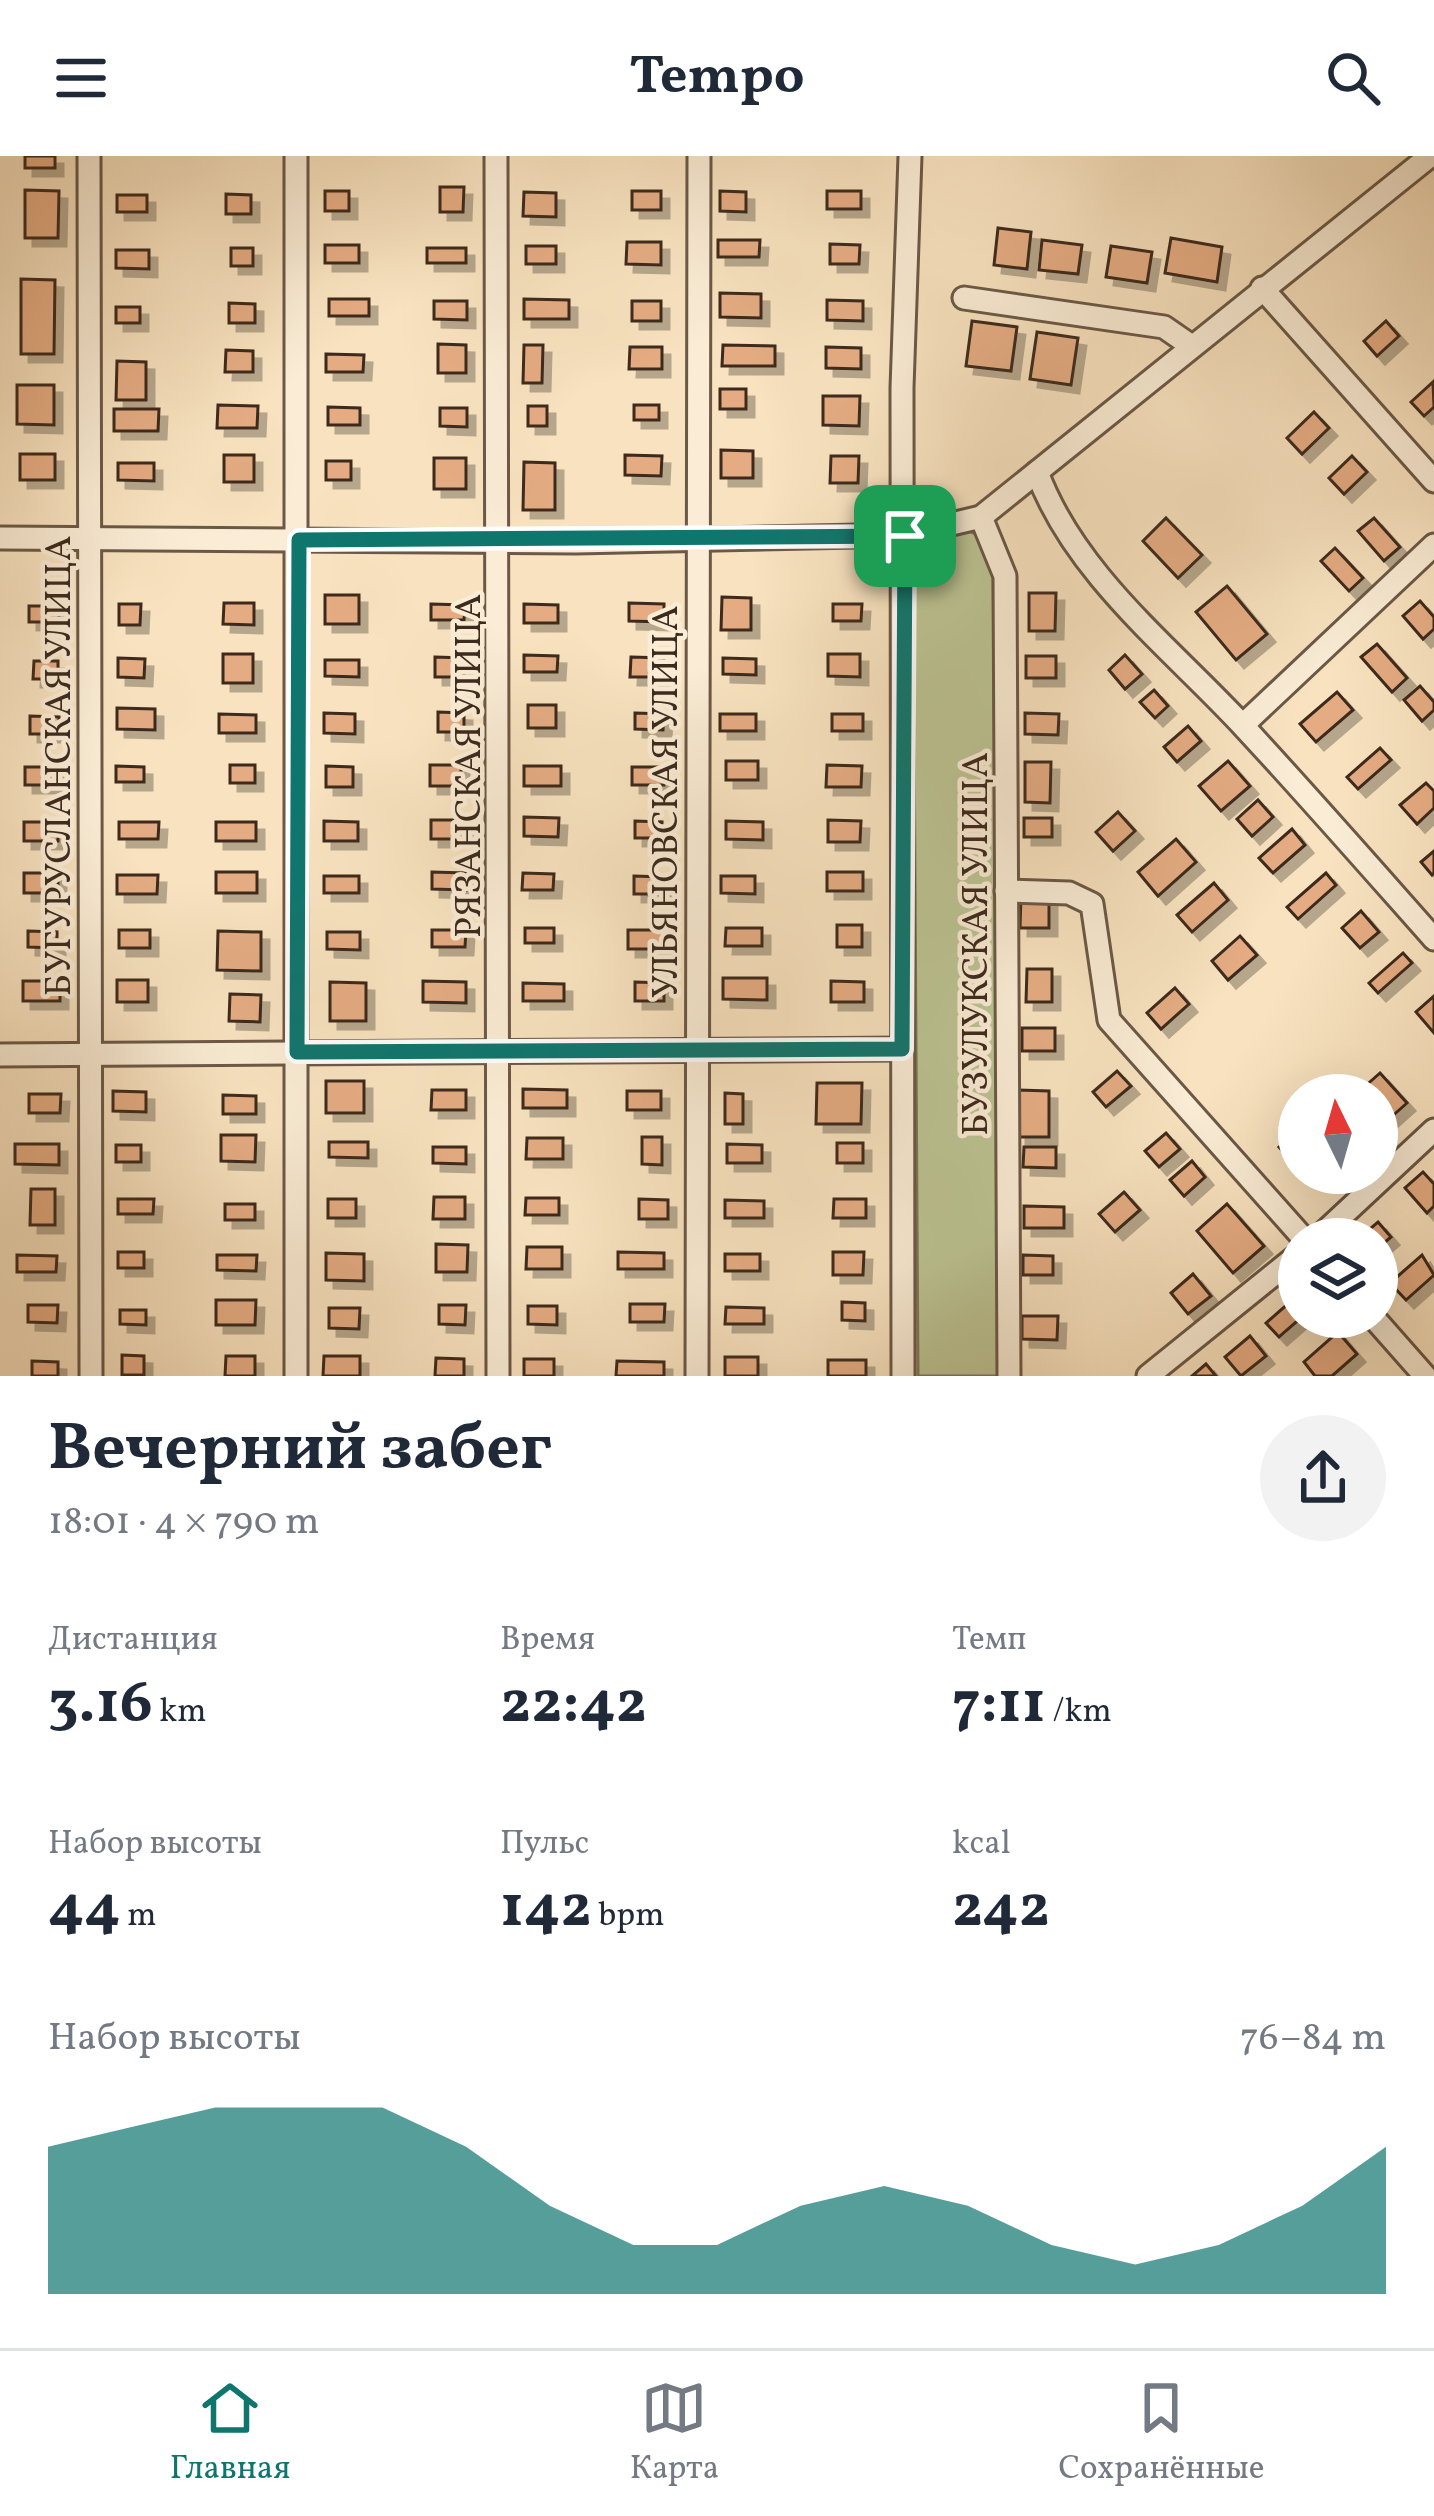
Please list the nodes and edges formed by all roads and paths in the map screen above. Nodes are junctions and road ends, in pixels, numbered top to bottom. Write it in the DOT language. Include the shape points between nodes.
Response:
graph roads {
  1 [pos="89,156"];
  2 [pos="296,156"];
  3 [pos="496,156"];
  4 [pos="699,156"];
  5 [pos="910,156"];
  6 [pos="1430,156"];
  7 [pos="1262,288"];
  8 [pos="964,298"];
  9 [pos="1190,345"];
  10 [pos="1037,472"];
  11 [pos="1434,481"];
  12 [pos="980,518"];
  13 [pos="905,536"];
  14 [pos="0,538"];
  15 [pos="88,538"];
  16 [pos="697,539"];
  17 [pos="299,540"];
  18 [pos="500,541"];
  19 [pos="1434,545"];
  20 [pos="1243,725"];
  21 [pos="1006,891"];
  22 [pos="1434,938"];
  23 [pos="697,1047"];
  24 [pos="499,1049"];
  25 [pos="902,1049"];
  26 [pos="297,1052"];
  27 [pos="0,1055"];
  28 [pos="92,1056"];
  29 [pos="1434,1130"];
  30 [pos="1285,1218"];
  31 [pos="1340,1218"];
  32 [pos="1278,1272"];
  33 [pos="1392,1338"];
  34 [pos="91,1376"];
  35 [pos="296,1376"];
  36 [pos="498,1376"];
  37 [pos="697,1376"];
  38 [pos="902,1376"];
  39 [pos="1009,1376"];
  40 [pos="1148,1376"];
  41 [pos="1425,1376"];
  1 -- 15 [label="street, БУГУРУСЛАНСКАЯ УЛИЦА"];
  2 -- 17 [label="street"];
  3 -- 18 [label="street, РЯЗАНСКАЯ УЛИЦА"];
  4 -- 16 [label="street, УЛЬЯНОВСКАЯ УЛИЦА"];
  5 -- 13 [label="street, БУЗУЛУКСКАЯ УЛИЦА"];
  6 -- 7 [label="street"];
  7 -- 9 [label="street"];
  7 -- 11 [label="street"];
  8 -- 9 [label="street" via="1164,327"];
  9 -- 10 [label="street"];
  10 -- 12 [label="street"];
  10 -- 20 [label="street" via="1049,505 1101,578"];
  12 -- 13 [label="street"];
  12 -- 21 [label="street, БУЗУЛУКСКАЯ УЛИЦА" via="1005,576"];
  13 -- 16 [label="street"];
  13 -- 25 [label="street, БУЗУЛУКСКАЯ УЛИЦА"];
  14 -- 15 [label="street"];
  15 -- 17 [label="street"];
  15 -- 28 [label="street, БУГУРУСЛАНСКАЯ УЛИЦА"];
  16 -- 18 [label="street"];
  16 -- 23 [label="street, УЛЬЯНОВСКАЯ УЛИЦА"];
  17 -- 18 [label="street"];
  17 -- 26 [label="street"];
  18 -- 24 [label="street, РЯЗАНСКАЯ УЛИЦА"];
  19 -- 20 [label="street"];
  20 -- 22 [label="street"];
  21 -- 30 [label="street" via="1070,893 1091,904 1109,1020"];
  21 -- 39 [label="street, БУЗУЛУКСКАЯ УЛИЦА"];
  23 -- 24 [label="street"];
  23 -- 25 [label="street"];
  23 -- 37 [label="street, УЛЬЯНОВСКАЯ УЛИЦА"];
  24 -- 26 [label="street"];
  24 -- 36 [label="street, РЯЗАНСКАЯ УЛИЦА"];
  25 -- 38 [label="street, БУЗУЛУКСКАЯ УЛИЦА"];
  26 -- 28 [label="street"];
  26 -- 35 [label="street"];
  27 -- 28 [label="street"];
  28 -- 34 [label="street, БУГУРУСЛАНСКАЯ УЛИЦА"];
  29 -- 31 [label="street"];
  32 -- 40 [label="street"];
  33 -- 41 [label="street"];
}
